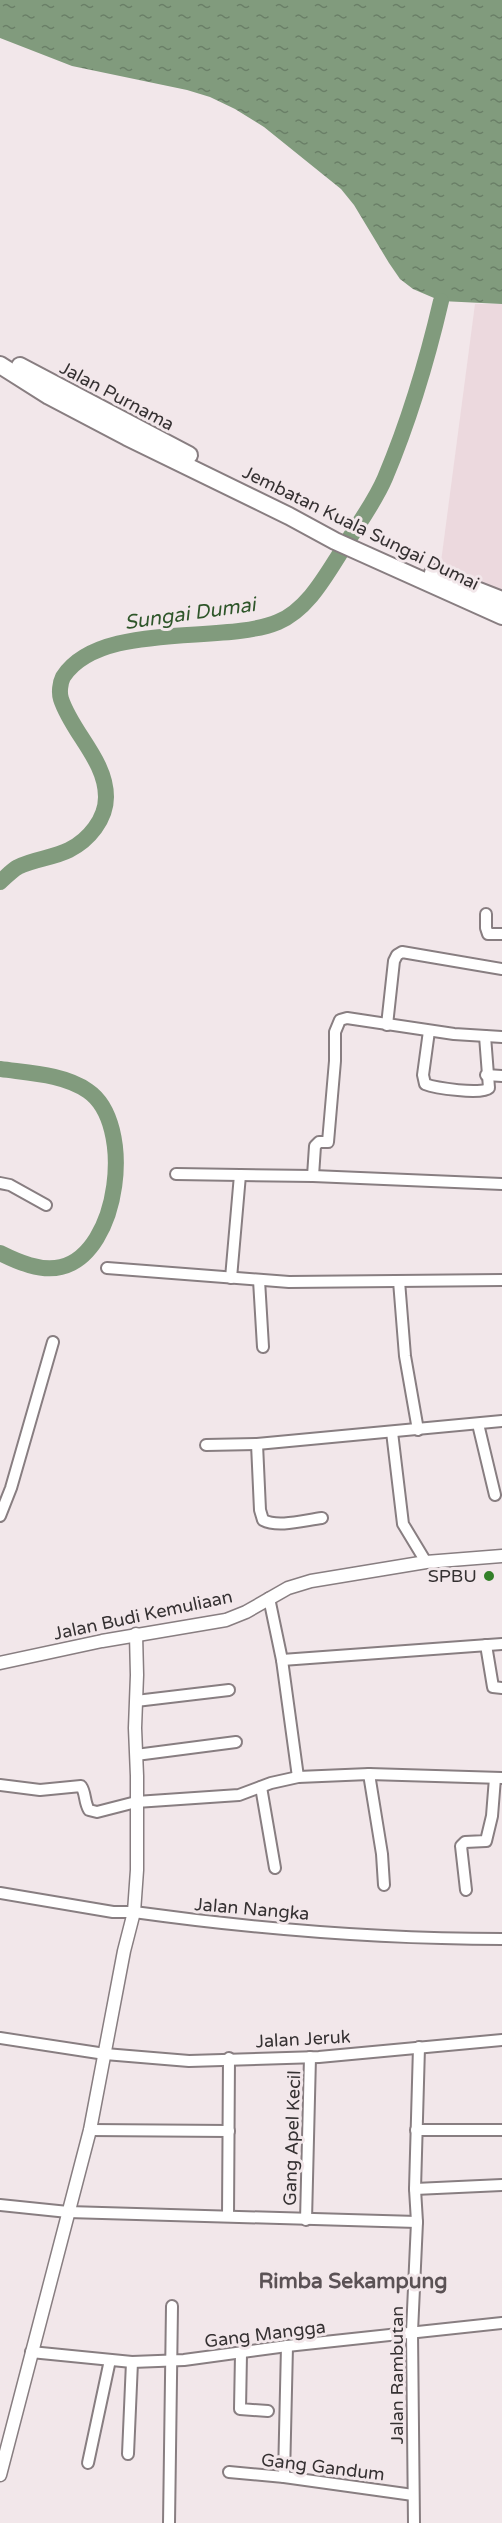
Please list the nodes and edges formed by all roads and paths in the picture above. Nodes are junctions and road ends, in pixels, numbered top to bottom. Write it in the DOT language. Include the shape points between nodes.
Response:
graph roads {
  1 [pos="0,357"];
  2 [pos="0,365"];
  3 [pos="215,473"];
  4 [pos="499,607"];
  5 [pos="486,914"];
  6 [pos="502,934"];
  7 [pos="502,969"];
  8 [pos="387,1026"];
  9 [pos="429,1031"];
  10 [pos="485,1036"];
  11 [pos="502,1037"];
  12 [pos="486,1075"];
  13 [pos="502,1076"];
  14 [pos="176,1174"];
  15 [pos="240,1174"];
  16 [pos="313,1176"];
  17 [pos="0,1183"];
  18 [pos="502,1184"];
  19 [pos="46,1205"];
  20 [pos="107,1268"];
  21 [pos="231,1278"];
  22 [pos="259,1280"];
  23 [pos="502,1280"];
  24 [pos="399,1281"];
  25 [pos="53,1342"];
  26 [pos="263,1347"];
  27 [pos="502,1421"];
  28 [pos="478,1424"];
  29 [pos="418,1430"];
  30 [pos="392,1431"];
  31 [pos="257,1444"];
  32 [pos="206,1445"];
  33 [pos="495,1495"];
  34 [pos="0,1516"];
  35 [pos="322,1518"];
  36 [pos="502,1556"];
  37 [pos="426,1562"];
  38 [pos="270,1598"];
  39 [pos="136,1634"];
  40 [pos="502,1644"];
  41 [pos="486,1645"];
  42 [pos="282,1660"];
  43 [pos="0,1663"];
  44 [pos="502,1688"];
  45 [pos="229,1690"];
  46 [pos="136,1701"];
  47 [pos="236,1742"];
  48 [pos="136,1755"];
  49 [pos="369,1774"];
  50 [pos="298,1777"];
  51 [pos="498,1778"];
  52 [pos="0,1785"];
  53 [pos="261,1788"];
  54 [pos="136,1802"];
  55 [pos="275,1868"];
  56 [pos="384,1885"];
  57 [pos="466,1890"];
  58 [pos="0,1893"];
  59 [pos="134,1912"];
  60 [pos="502,1940"];
  61 [pos="0,2038"];
  62 [pos="502,2040"];
  63 [pos="419,2047"];
  64 [pos="105,2054"];
  65 [pos="310,2057"];
  66 [pos="229,2058"];
  67 [pos="90,2130"];
  68 [pos="416,2130"];
  69 [pos="502,2130"];
  70 [pos="229,2131"];
  71 [pos="502,2185"];
  72 [pos="415,2188"];
  73 [pos="0,2205"];
  74 [pos="68,2212"];
  75 [pos="228,2216"];
  76 [pos="306,2220"];
  77 [pos="417,2222"];
  78 [pos="172,2306"];
  79 [pos="502,2323"];
  80 [pos="412,2332"];
  81 [pos="287,2346"];
  82 [pos="32,2352"];
  83 [pos="241,2354"];
  84 [pos="110,2360"];
  85 [pos="173,2361"];
  86 [pos="132,2362"];
  87 [pos="268,2411"];
  88 [pos="128,2454"];
  89 [pos="88,2463"];
  90 [pos="229,2472"];
  91 [pos="0,2475"];
  92 [pos="284,2477"];
  93 [pos="413,2495"];
  94 [pos="168,2523"];
  95 [pos="414,2523"];
  1 -- 3 [label="main road, Jalan Purnama"];
  2 -- 3 [label="main road, Jalan Purnama" via="58,401"];
  3 -- 4 [label="main road, Jembatan Kuala Sungai Dumai" via="472,590"];
  5 -- 6 [label="street" via="488,934"];
  7 -- 8 [label="street" via="402,952 394,961"];
  8 -- 9 [label="street"];
  8 -- 16 [label="street" via="347,1018 338,1022 330,1133 328,1142 315,1146"];
  9 -- 10 [label="street"];
  9 -- 12 [label="street" via="423,1075 426,1086 487,1091"];
  10 -- 11 [label="street"];
  10 -- 12 [label="street"];
  12 -- 13 [label="street"];
  14 -- 15 [label="street"];
  15 -- 16 [label="street"];
  15 -- 21 [label="street"];
  16 -- 18 [label="street"];
  17 -- 19 [label="street"];
  20 -- 21 [label="street"];
  21 -- 22 [label="street"];
  22 -- 24 [label="street"];
  22 -- 26 [label="street"];
  23 -- 24 [label="street"];
  24 -- 29 [label="street" via="405,1356"];
  25 -- 34 [label="street"];
  27 -- 28 [label="street"];
  28 -- 29 [label="street"];
  28 -- 33 [label="street"];
  29 -- 30 [label="street"];
  30 -- 31 [label="street"];
  30 -- 37 [label="street" via="403,1524"];
  31 -- 32 [label="street"];
  31 -- 35 [label="street" via="263,1520 274,1523"];
  36 -- 37 [label="street, Jalan Budi Kemuliaan"];
  37 -- 38 [label="street, Jalan Budi Kemuliaan" via="311,1581"];
  38 -- 39 [label="street, Jalan Budi Kemuliaan" via="226,1620"];
  38 -- 42 [label="street"];
  39 -- 43 [label="street, Jalan Budi Kemuliaan"];
  39 -- 46 [label="street"];
  40 -- 41 [label="street"];
  41 -- 42 [label="street"];
  41 -- 44 [label="street" via="493,1688"];
  42 -- 50 [label="street"];
  45 -- 46 [label="street"];
  46 -- 48 [label="street"];
  47 -- 48 [label="street"];
  48 -- 54 [label="street"];
  49 -- 50 [label="street"];
  49 -- 51 [label="street"];
  49 -- 56 [label="street"];
  50 -- 53 [label="street"];
  51 -- 57 [label="street" via="486,1841 465,1842 461,1846"];
  52 -- 54 [label="street" via="40,1790 81,1786 92,1812"];
  53 -- 54 [label="street" via="239,1795"];
  53 -- 55 [label="street"];
  54 -- 59 [label="street"];
  58 -- 59 [label="street, Jalan Nangka"];
  59 -- 60 [label="street, Jalan Nangka" via="285,1929 432,1940"];
  59 -- 64 [label="street"];
  61 -- 64 [label="street, Jalan Jeruk"];
  62 -- 63 [label="street, Jalan Jeruk"];
  63 -- 65 [label="street, Jalan Jeruk"];
  63 -- 68 [label="street, Jalan Rambutan"];
  64 -- 66 [label="street, Jalan Jeruk" via="189,2061"];
  64 -- 67 [label="street"];
  65 -- 66 [label="street, Jalan Jeruk"];
  65 -- 76 [label="street, Gang Apel Kecil"];
  66 -- 70 [label="street"];
  67 -- 70 [label="street"];
  67 -- 74 [label="street"];
  68 -- 69 [label="street"];
  68 -- 72 [label="street, Jalan Rambutan"];
  70 -- 75 [label="street"];
  71 -- 72 [label="street"];
  72 -- 77 [label="street, Jalan Rambutan"];
  73 -- 74 [label="street"];
  74 -- 75 [label="street"];
  74 -- 82 [label="street"];
  75 -- 76 [label="street"];
  76 -- 77 [label="street"];
  77 -- 80 [label="street, Jalan Rambutan"];
  78 -- 85 [label="street"];
  79 -- 80 [label="street, Gang Mangga"];
  80 -- 81 [label="street, Gang Mangga"];
  80 -- 93 [label="street, Jalan Rambutan"];
  81 -- 83 [label="street, Gang Mangga"];
  81 -- 92 [label="street"];
  82 -- 84 [label="street, Gang Mangga"];
  82 -- 91 [label="street"];
  83 -- 85 [label="street, Gang Mangga"];
  83 -- 87 [label="street" via="240,2409"];
  84 -- 86 [label="street, Gang Mangga"];
  84 -- 89 [label="street"];
  85 -- 86 [label="street, Gang Mangga"];
  85 -- 94 [label="street"];
  86 -- 88 [label="street"];
  90 -- 92 [label="street, Gang Gandum"];
  92 -- 93 [label="street, Gang Gandum"];
  93 -- 95 [label="street, Jalan Rambutan"];
}
